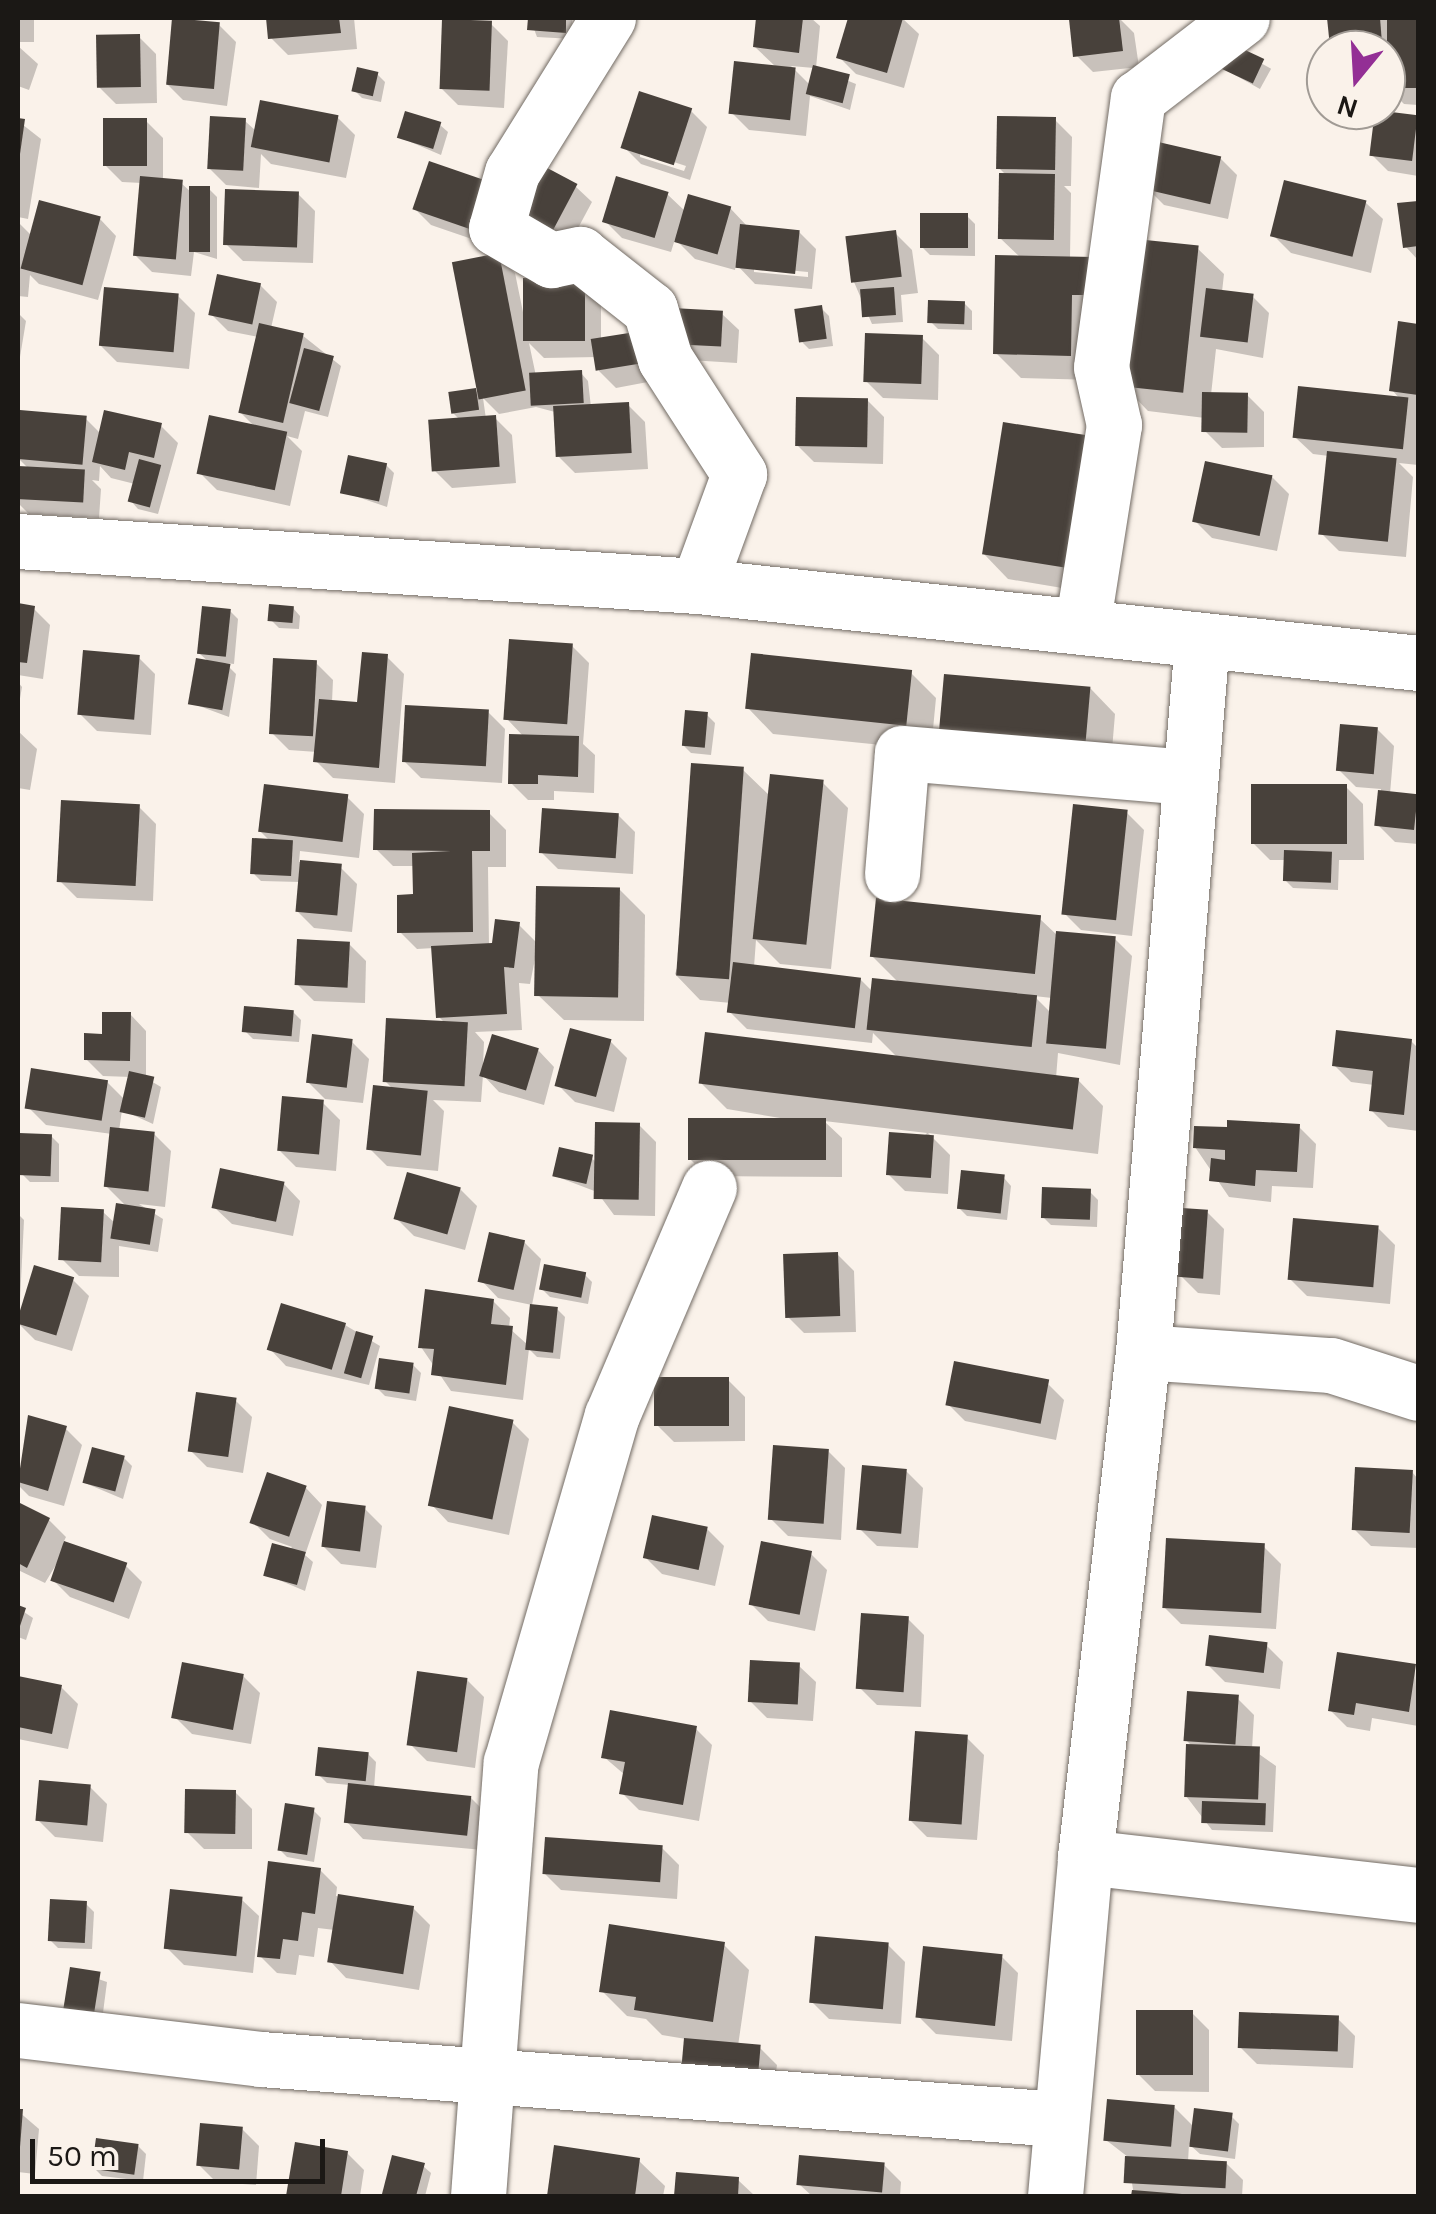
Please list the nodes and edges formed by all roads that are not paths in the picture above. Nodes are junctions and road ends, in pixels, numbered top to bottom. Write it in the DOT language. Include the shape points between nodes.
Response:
graph roads {
  1 [pos="608,18"];
  2 [pos="1242,18"];
  3 [pos="18,541"];
  4 [pos="698,586"];
  5 [pos="1082,627"];
  6 [pos="1202,640"];
  7 [pos="1418,663"];
  8 [pos="1190,777"];
  9 [pos="892,874"];
  10 [pos="709,1188"];
  11 [pos="1144,1352"];
  12 [pos="1418,1393"];
  13 [pos="1084,1857"];
  14 [pos="1418,1894"];
  15 [pos="18,2030"];
  16 [pos="485,2076"];
  17 [pos="1060,2119"];
  18 [pos="478,2196"];
  19 [pos="1055,2196"];
  1 -- 4 [label="street" via="512,172 496,228 551,260 580,254 650,310 666,359 739,474"];
  2 -- 5 [label="street" via="1138,98 1102,367 1114,425"];
  3 -- 4 [label="street"];
  4 -- 5 [label="street"];
  5 -- 6 [label="street"];
  6 -- 7 [label="street"];
  6 -- 8 [label="street"];
  8 -- 9 [label="street" via="902,753"];
  8 -- 11 [label="street"];
  10 -- 16 [label="street" via="612,1415 512,1762"];
  11 -- 12 [label="street" via="1330,1365"];
  11 -- 13 [label="street"];
  13 -- 14 [label="street"];
  13 -- 17 [label="street"];
  15 -- 16 [label="street"];
  16 -- 17 [label="street"];
  16 -- 18 [label="street"];
  17 -- 19 [label="street"];
}
